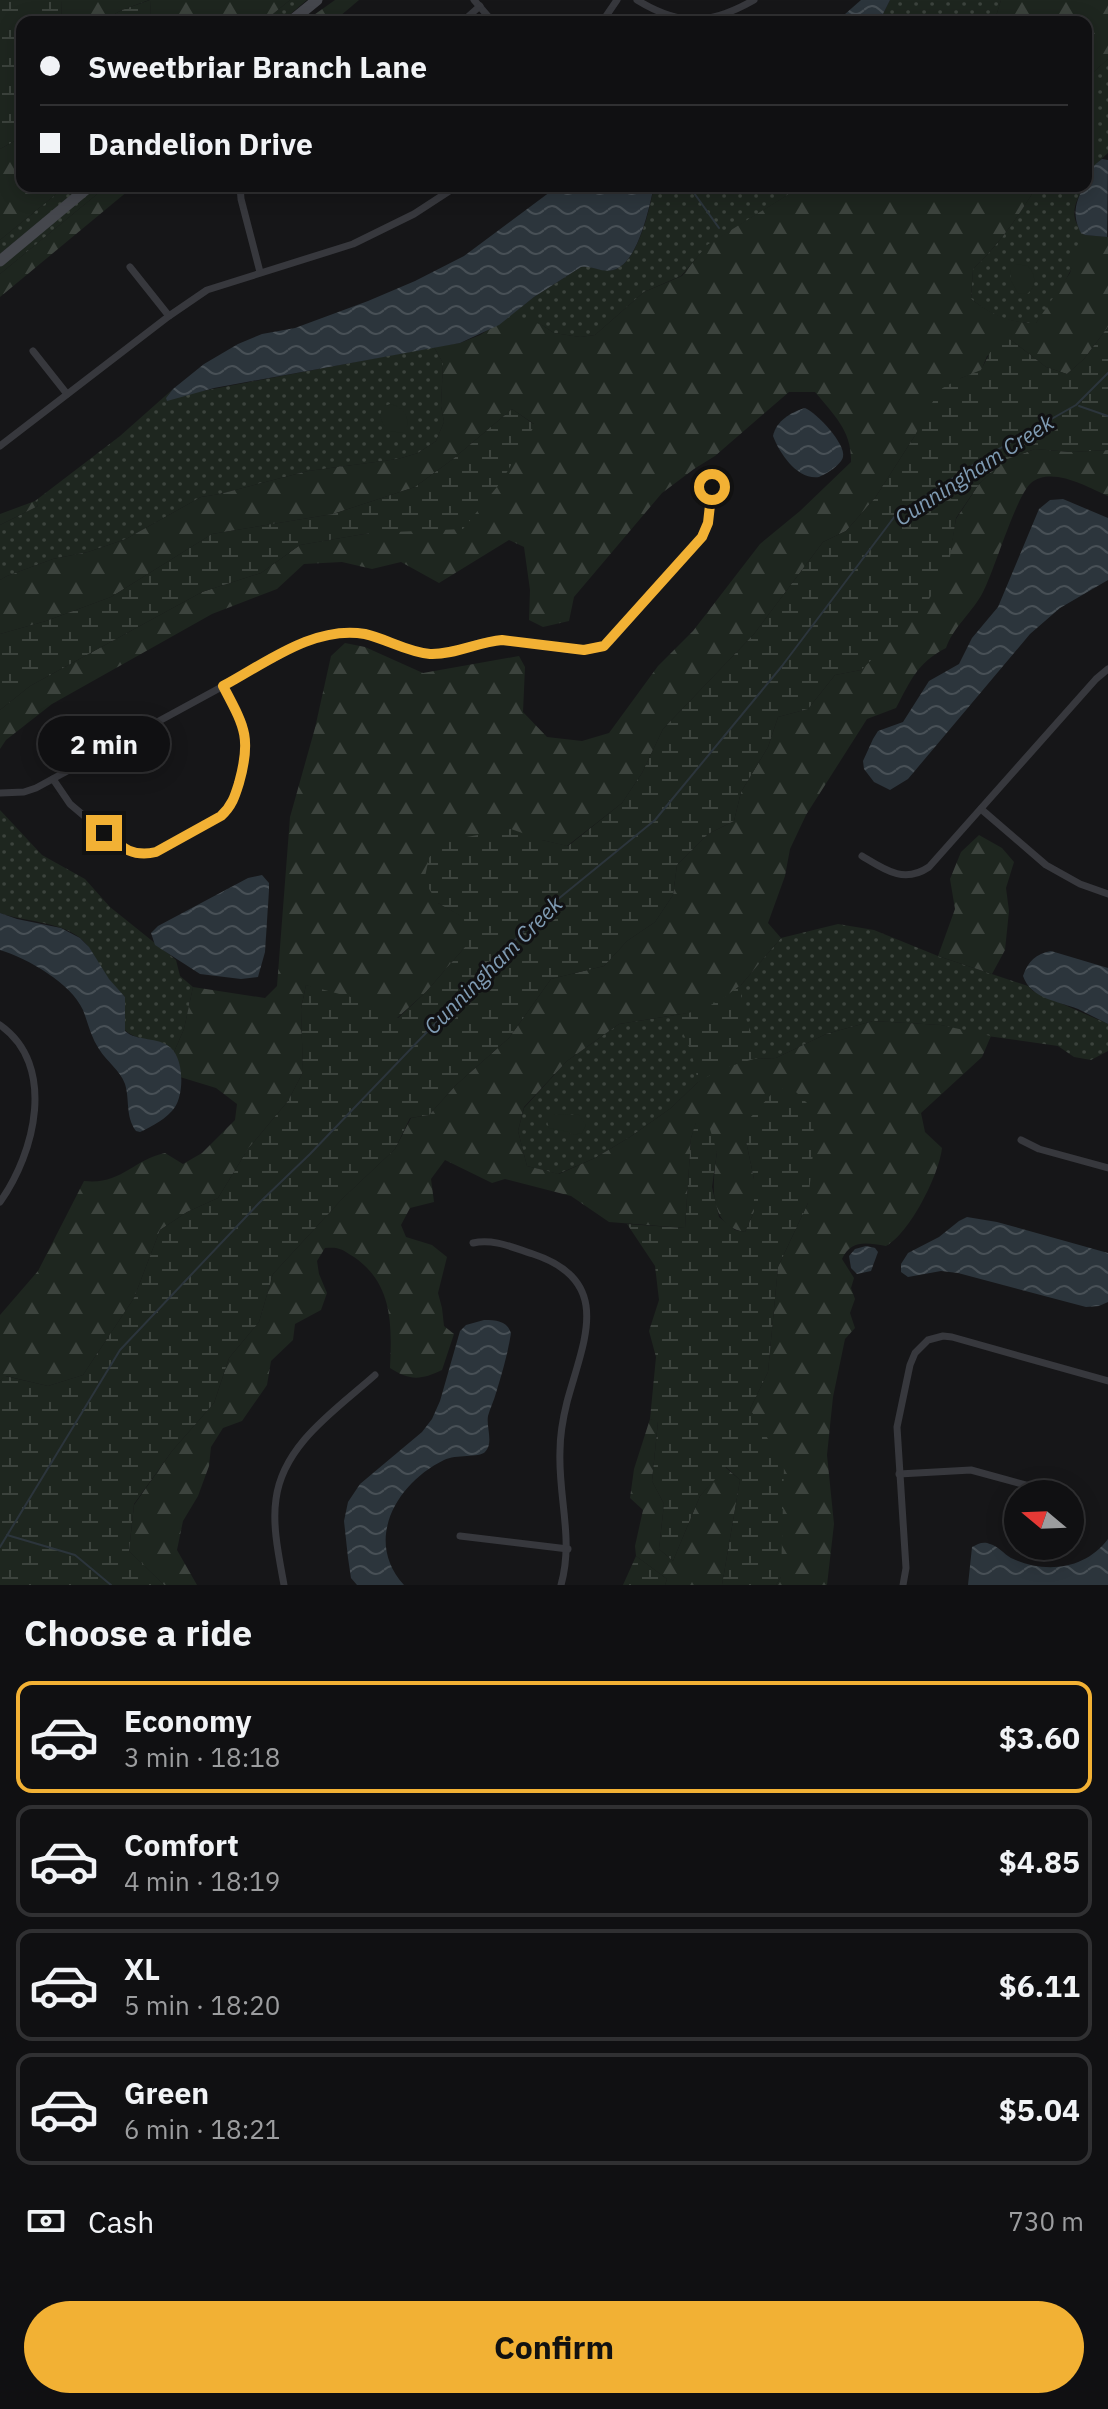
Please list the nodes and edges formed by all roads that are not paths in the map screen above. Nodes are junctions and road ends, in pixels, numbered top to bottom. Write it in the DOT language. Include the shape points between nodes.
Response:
graph roads {
  1 [pos="317,0"];
  2 [pos="637,0"];
  3 [pos="754,0"];
  4 [pos="297,16"];
  5 [pos="665,16"];
  6 [pos="710,16"];
  7 [pos="83,192"];
  8 [pos="240,192"];
  9 [pos="448,192"];
  10 [pos="0,261"];
  11 [pos="130,267"];
  12 [pos="260,272"];
  13 [pos="169,316"];
  14 [pos="33,351"];
  15 [pos="67,394"];
  16 [pos="0,446"];
  17 [pos="712,487"];
  18 [pos="1108,669"];
  19 [pos="223,686"];
  20 [pos="53,779"];
  21 [pos="0,793"];
  22 [pos="981,809"];
  23 [pos="862,856"];
  24 [pos="1108,894"];
  25 [pos="0,1025"];
  26 [pos="1021,1140"];
  27 [pos="1108,1168"];
  28 [pos="0,1202"];
  29 [pos="473,1243"];
  30 [pos="375,1375"];
  31 [pos="1108,1381"];
  32 [pos="899,1474"];
  33 [pos="1008,1480"];
  34 [pos="460,1536"];
  35 [pos="568,1549"];
  36 [pos="284,1585"];
  37 [pos="561,1585"];
  38 [pos="903,1585"];
  1 -- 4 [label="street"];
  2 -- 5 [label="street"];
  3 -- 6 [label="street"];
  7 -- 10 [label="street"];
  8 -- 12 [label="street"];
  9 -- 12 [label="street" via="371,236"];
  11 -- 13 [label="street"];
  12 -- 13 [label="street" via="217,285"];
  13 -- 15 [label="street"];
  14 -- 15 [label="street"];
  15 -- 16 [label="street"];
  17 -- 19 [label="street" via="702,537 610,642 598,648 502,640 430,654 361,633 332,634 304,642"];
  18 -- 22 [label="street"];
  19 -- 20 [label="street"];
  19 -- 20 [label="street" via="243,724 246,752 235,797 221,816 156,852 136,854 122,848 70,804"];
  20 -- 21 [label="street" via="24,792"];
  22 -- 23 [label="street" via="922,871 898,875"];
  22 -- 24 [label="street" via="1046,865"];
  25 -- 28 [label="street" via="23,1048 35,1089 25,1152"];
  26 -- 27 [label="street"];
  29 -- 35 [label="street" via="490,1241 552,1261 575,1280 584,1298 586,1339 561,1433"];
  30 -- 36 [label="street" via="304,1439 281,1477 275,1515"];
  31 -- 32 [label="street" via="952,1337 928,1340 910,1365 897,1427"];
  32 -- 33 [label="street" via="971,1470"];
  32 -- 38 [label="street"];
  34 -- 35 [label="street"];
  35 -- 37 [label="street"];
}
